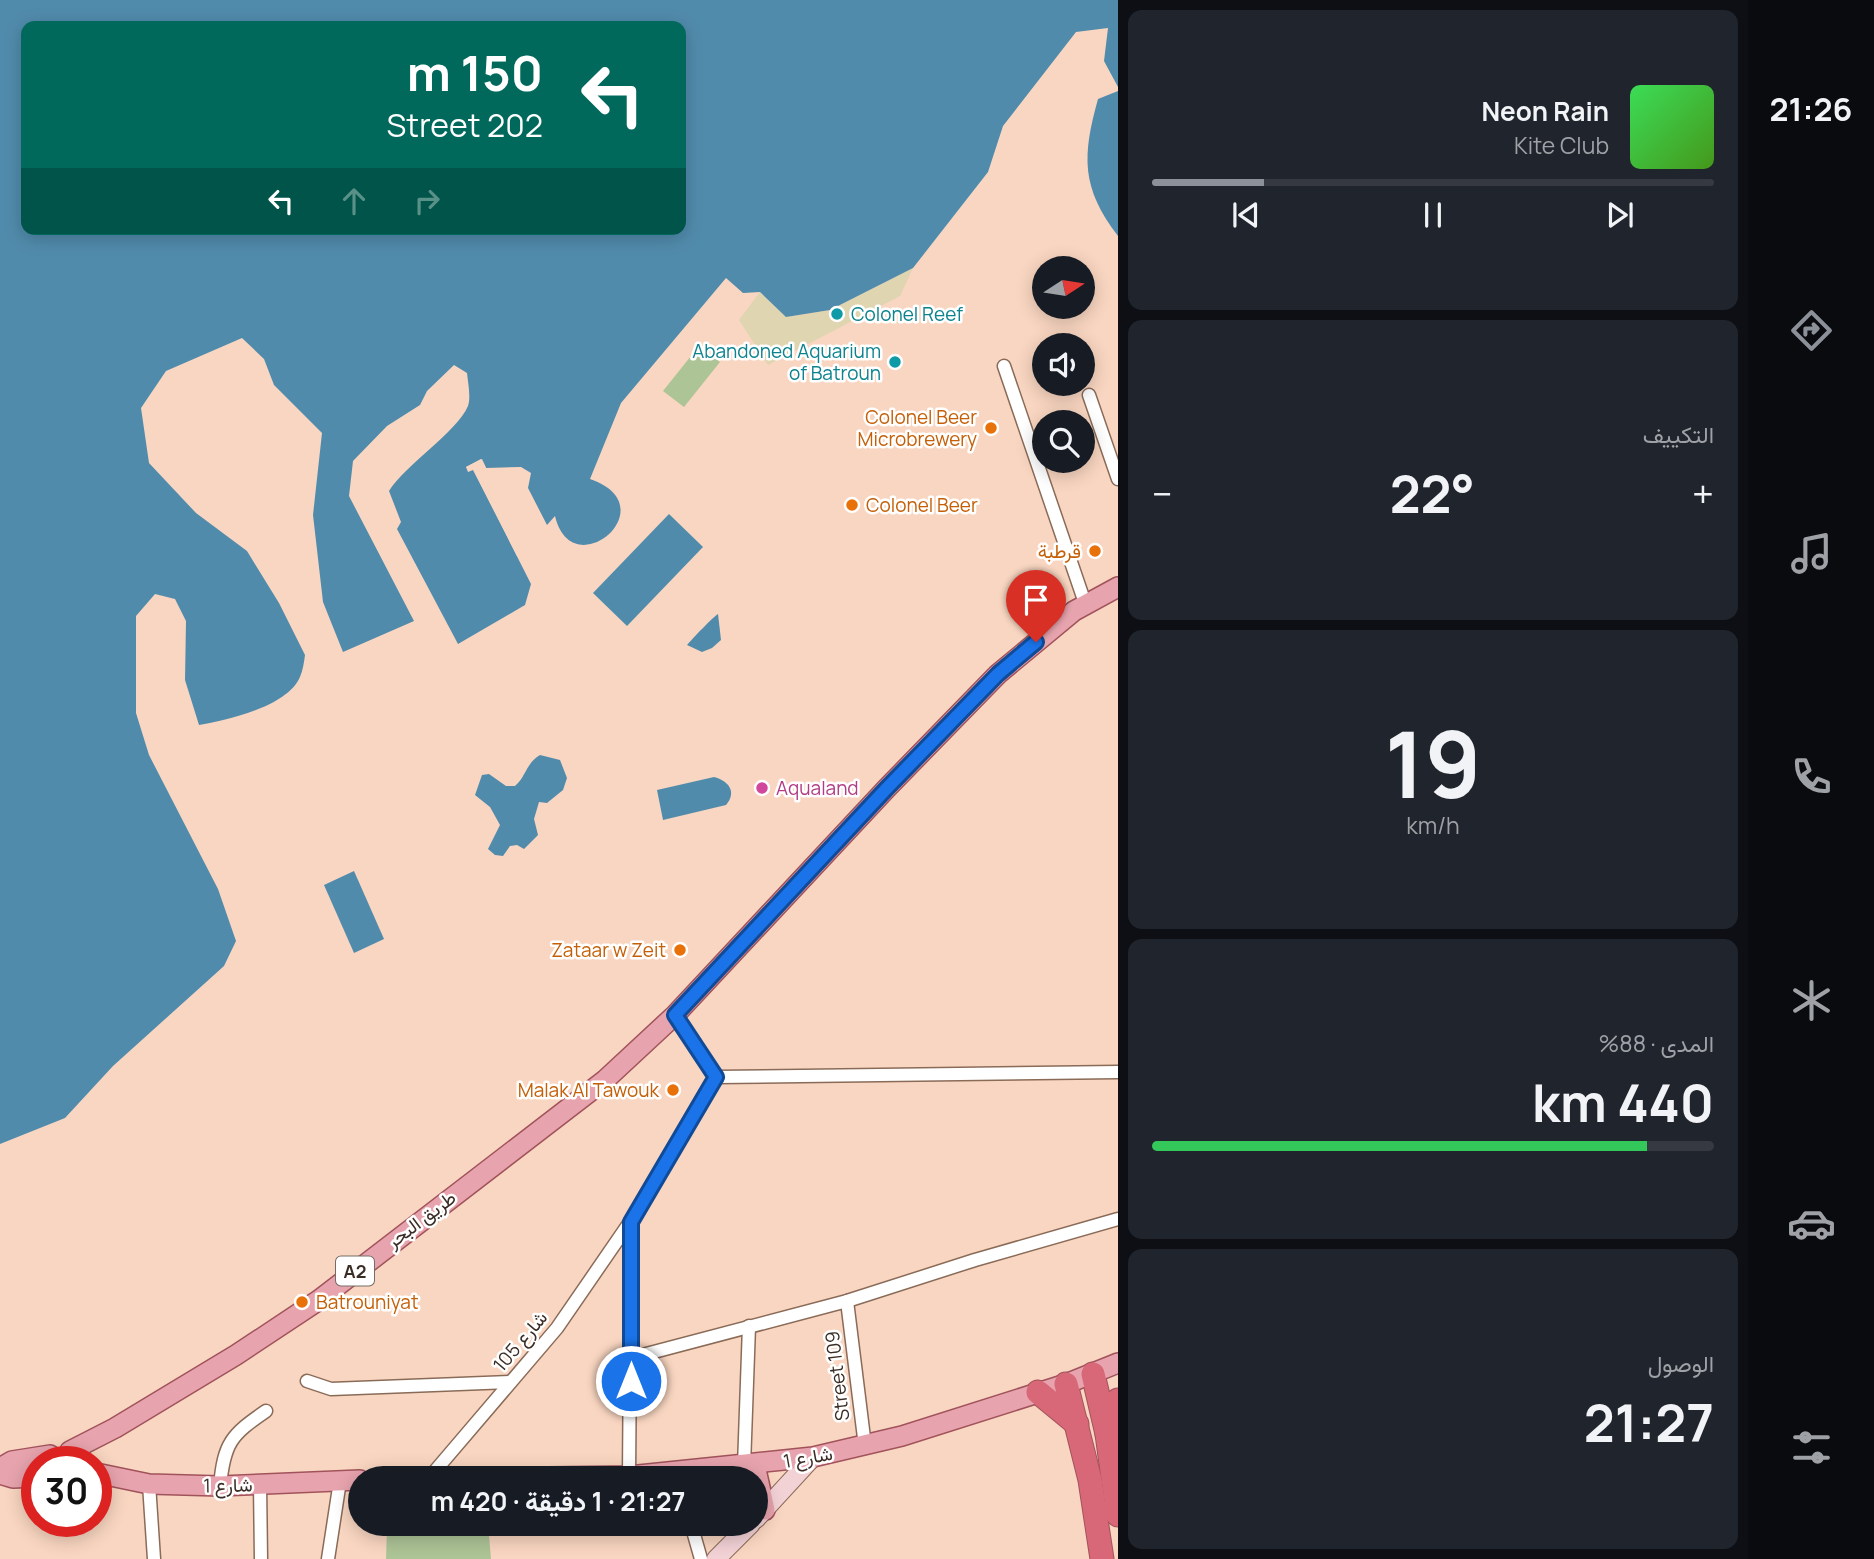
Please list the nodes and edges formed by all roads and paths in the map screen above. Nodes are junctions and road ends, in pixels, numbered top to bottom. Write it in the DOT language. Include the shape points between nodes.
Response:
graph roads {
  1 [pos="1004,366"];
  2 [pos="1088,396"];
  3 [pos="1118,479"];
  4 [pos="1118,587"];
  5 [pos="1085,603"];
  6 [pos="675,1015"];
  7 [pos="1118,1072"];
  8 [pos="716,1077"];
  9 [pos="1118,1219"];
  10 [pos="631,1222"];
  11 [pos="847,1301"];
  12 [pos="749,1326"];
  13 [pos="631,1357"];
  14 [pos="1118,1363"];
  15 [pos="1093,1374"];
  16 [pos="307,1381"];
  17 [pos="510,1382"];
  18 [pos="1066,1384"];
  19 [pos="1038,1392"];
  20 [pos="1118,1400"];
  21 [pos="266,1411"];
  22 [pos="1077,1424"];
  23 [pos="1107,1434"];
  24 [pos="90,1446"];
  25 [pos="865,1446"];
  26 [pos="813,1457"];
  27 [pos="21,1460"];
  28 [pos="750,1465"];
  29 [pos="439,1466"];
  30 [pos="629,1466"];
  31 [pos="743,1466"];
  32 [pos="0,1468"];
  33 [pos="0,1474"];
  34 [pos="112,1476"];
  35 [pos="1114,1476"];
  36 [pos="21,1478"];
  37 [pos="1090,1480"];
  38 [pos="340,1481"];
  39 [pos="348,1481"];
  40 [pos="149,1484"];
  41 [pos="260,1484"];
  42 [pos="220,1486"];
  43 [pos="768,1506"];
  44 [pos="1118,1515"];
  45 [pos="694,1536"];
  46 [pos="739,1536"];
  47 [pos="155,1559"];
  48 [pos="261,1559"];
  49 [pos="328,1559"];
  50 [pos="701,1559"];
  51 [pos="716,1559"];
  52 [pos="1102,1559"];
  1 -- 5 [label="street"];
  2 -- 3 [label="street"];
  4 -- 5 [label="main road, A2"];
  5 -- 6 [label="main road, A2" via="998,674"];
  6 -- 8 [label="street"];
  6 -- 24 [label="main road, طريق البحر / A2" via="622,1065 319,1300"];
  7 -- 8 [label="street"];
  8 -- 10 [label="street, شارع 105"];
  9 -- 11 [label="street"];
  10 -- 13 [label="street"];
  10 -- 17 [label="street, شارع 105" via="557,1328"];
  11 -- 12 [label="street"];
  11 -- 25 [label="street, Street 109"];
  12 -- 13 [label="street"];
  12 -- 28 [label="street"];
  13 -- 30 [label="street"];
  14 -- 15 [label="main road, شارع 1"];
  15 -- 18 [label="main road, شارع 1"];
  15 -- 23 [label="highway"];
  16 -- 17 [label="street" via="331,1389"];
  17 -- 29 [label="street, شارع 105"];
  18 -- 19 [label="main road, شارع 1"];
  18 -- 22 [label="highway"];
  19 -- 22 [label="highway"];
  19 -- 25 [label="main road, شارع 1"];
  20 -- 23 [label="highway"];
  21 -- 42 [label="street" via="240,1429 226,1446"];
  22 -- 37 [label="highway"];
  23 -- 35 [label="highway"];
  25 -- 26 [label="main road, شارع 1"];
  26 -- 28 [label="main road, شارع 1"];
  26 -- 43 [label="main road"];
  27 -- 32 [label="main road, A2"];
  28 -- 31 [label="main road, شارع 1"];
  33 -- 36 [label="main road"];
  34 -- 40 [label="main road, شارع 1"];
  35 -- 37 [label="highway"];
  35 -- 44 [label="highway"];
  37 -- 52 [label="highway"];
  38 -- 39 [label="main road, شارع 1"];
  38 -- 41 [label="main road, شارع 1"];
  38 -- 49 [label="street"];
  40 -- 42 [label="main road, شارع 1"];
  40 -- 47 [label="street"];
  41 -- 42 [label="main road, شارع 1"];
  41 -- 48 [label="street"];
  45 -- 50 [label="street"];
  46 -- 51 [label="main road"];
}
